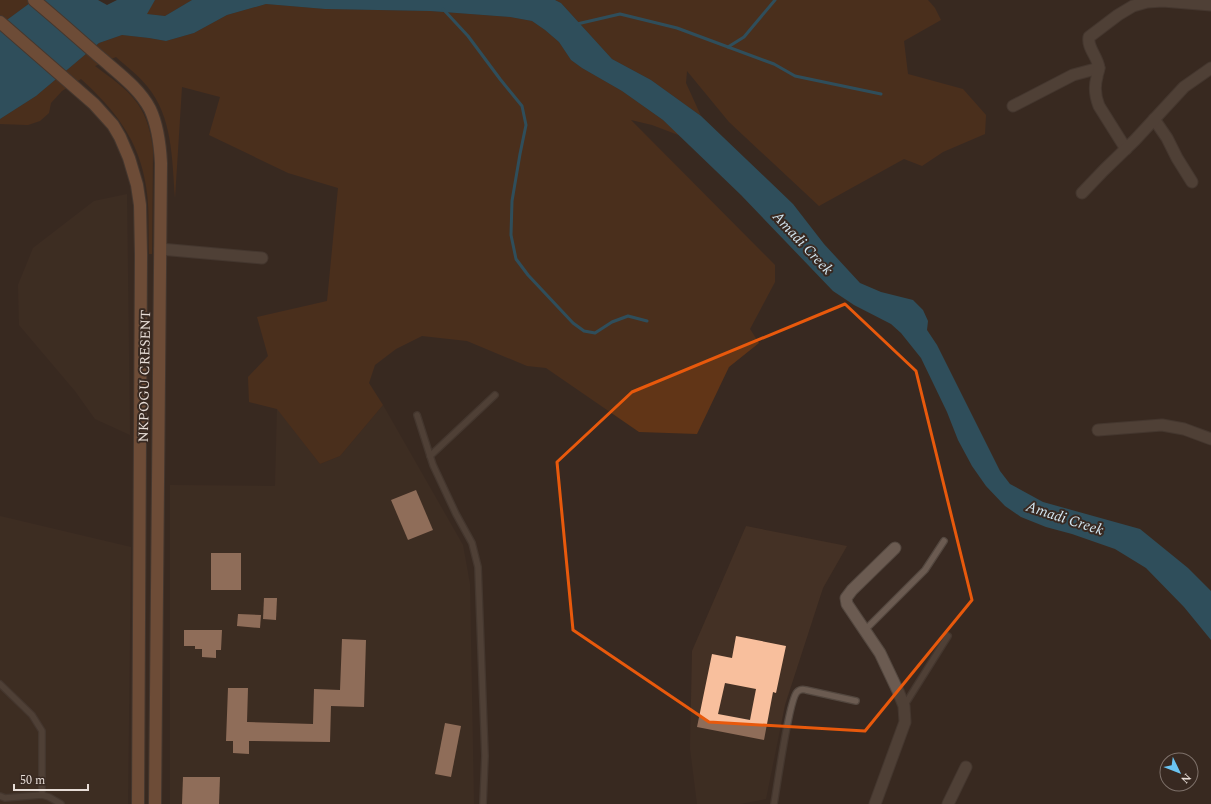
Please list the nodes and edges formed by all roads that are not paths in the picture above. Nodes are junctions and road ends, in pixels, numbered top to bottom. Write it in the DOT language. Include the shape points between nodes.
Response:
graph roads {
  1 [pos="34,0"];
  2 [pos="1211,5"];
  3 [pos="0,22"];
  4 [pos="1099,68"];
  5 [pos="1211,68"];
  6 [pos="1013,106"];
  7 [pos="1154,120"];
  8 [pos="1126,149"];
  9 [pos="1192,182"];
  10 [pos="1082,193"];
  11 [pos="160,249"];
  12 [pos="262,258"];
  13 [pos="495,395"];
  14 [pos="417,416"];
  15 [pos="1098,430"];
  16 [pos="1211,439"];
  17 [pos="430,456"];
  18 [pos="944,541"];
  19 [pos="895,548"];
  20 [pos="865,630"];
  21 [pos="948,636"];
  22 [pos="0,684"];
  23 [pos="856,701"];
  24 [pos="904,706"];
  25 [pos="966,767"];
  26 [pos="42,795"];
  27 [pos="0,796"];
  28 [pos="61,804"];
  29 [pos="138,804"];
  30 [pos="155,804"];
  31 [pos="483,804"];
  32 [pos="774,804"];
  33 [pos="875,804"];
  34 [pos="948,804"];
  1 -- 11 [label="main road, NKPOGU CRESENT" via="125,79 149,108 159,138 161,163"];
  2 -- 4 [label="street" via="1163,1 1132,6 1089,37"];
  3 -- 29 [label="main road, NKPOGU CRESENT" via="94,104 113,125 120,137 137,185 141,263"];
  4 -- 6 [label="street" via="1074,75"];
  4 -- 8 [label="street" via="1095,88 1098,106"];
  5 -- 7 [label="street" via="1184,87"];
  7 -- 8 [label="street"];
  7 -- 9 [label="street"];
  8 -- 10 [label="street"];
  11 -- 12 [label="street"];
  11 -- 30 [label="main road, NKPOGU CRESENT"];
  13 -- 17 [label="lane"];
  14 -- 17 [label="lane"];
  15 -- 16 [label="street" via="1162,425 1184,429"];
  17 -- 31 [label="lane" via="472,543 478,567 485,756"];
  18 -- 20 [label="lane" via="925,570"];
  19 -- 20 [label="street" via="846,598"];
  20 -- 24 [label="street" via="880,653"];
  21 -- 24 [label="lane"];
  22 -- 26 [label="lane" via="32,715 42,731"];
  23 -- 32 [label="lane" via="802,689 798,691 790,715"];
  24 -- 33 [label="street" via="904,722 899,740"];
  25 -- 34 [label="street"];
  26 -- 27 [label="lane" via="5,798"];
  26 -- 28 [label="lane"];
}
